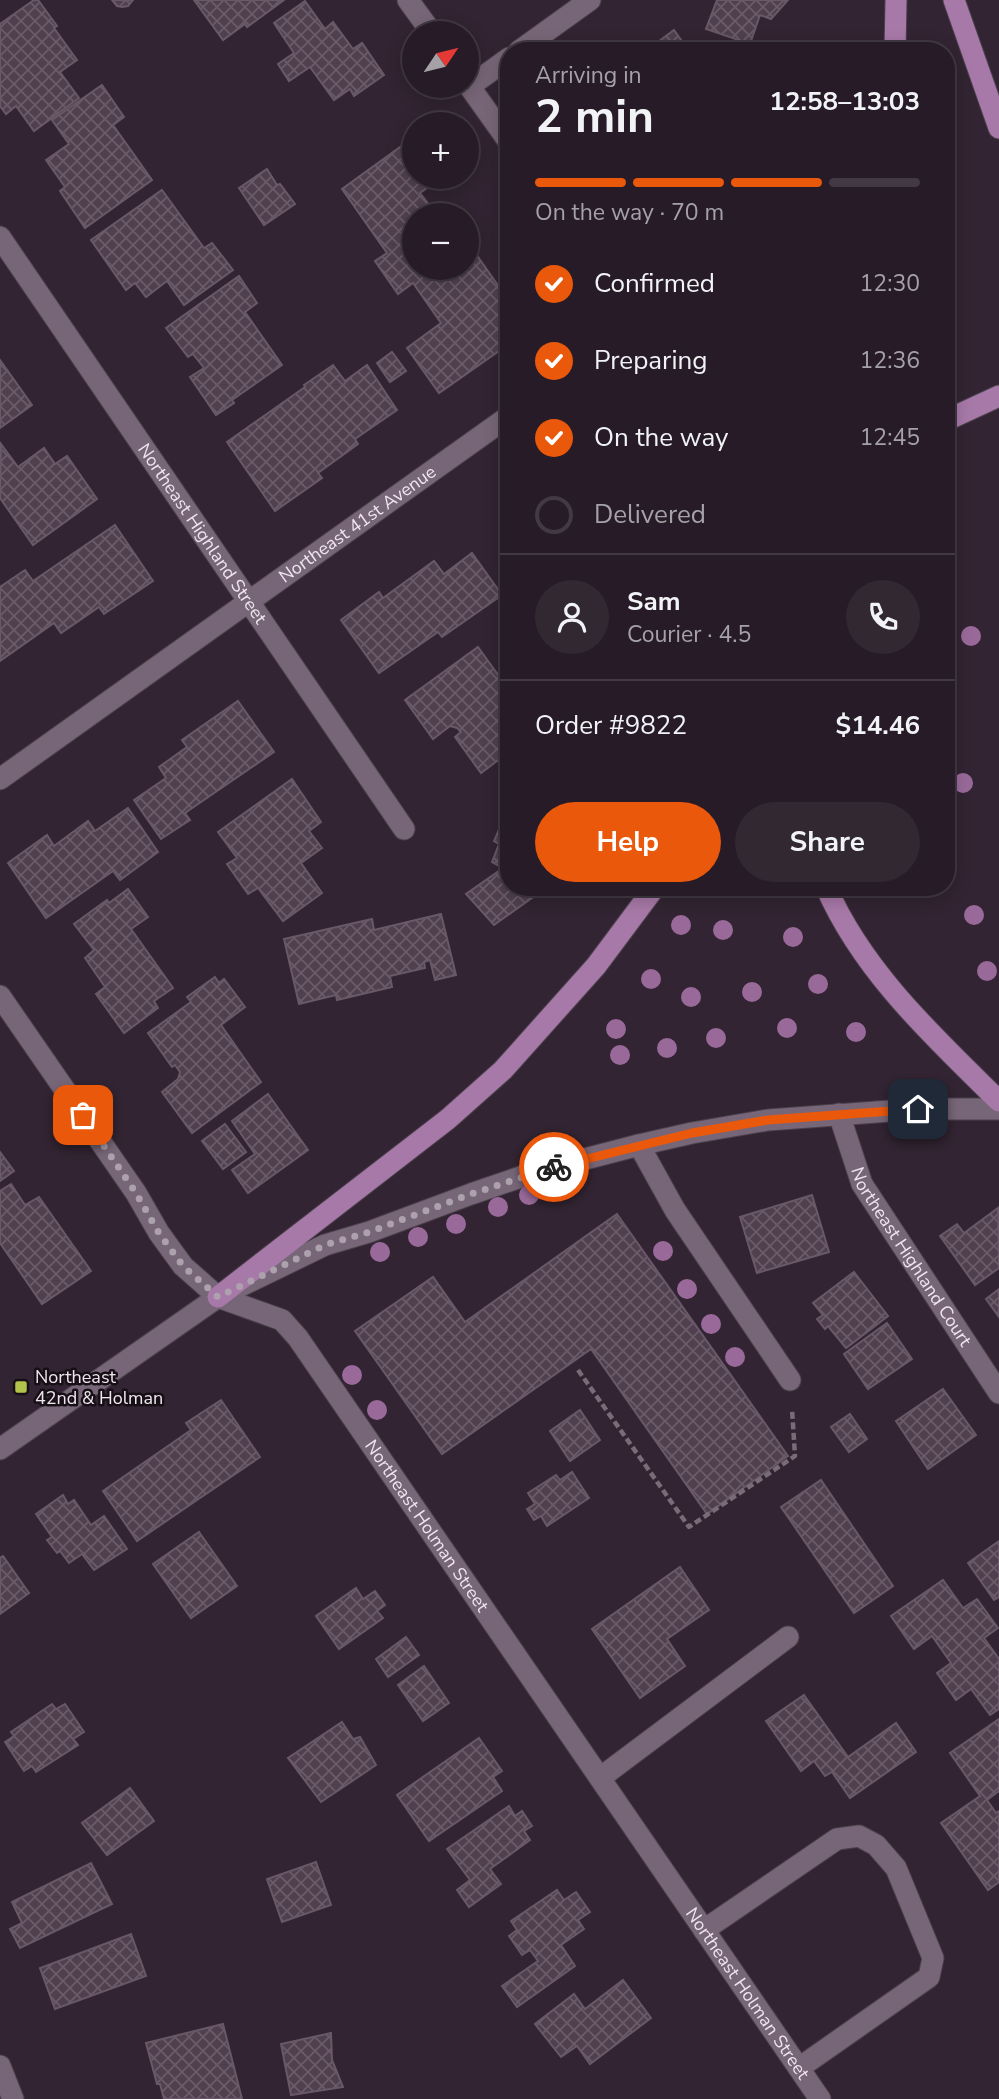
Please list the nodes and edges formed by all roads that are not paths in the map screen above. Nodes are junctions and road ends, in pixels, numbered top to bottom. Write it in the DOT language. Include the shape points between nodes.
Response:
graph roads {
  1 [pos="408,0"];
  2 [pos="590,0"];
  3 [pos="896,0"];
  4 [pos="954,0"];
  5 [pos="423,21"];
  6 [pos="532,42"];
  7 [pos="895,42"];
  8 [pos="500,64"];
  9 [pos="480,78"];
  10 [pos="478,98"];
  11 [pos="999,128"];
  12 [pos="500,129"];
  13 [pos="0,236"];
  14 [pos="999,396"];
  15 [pos="955,416"];
  16 [pos="500,422"];
  17 [pos="249,601"];
  18 [pos="0,779"];
  19 [pos="404,829"];
  20 [pos="648,896"];
  21 [pos="830,896"];
  22 [pos="0,996"];
  23 [pos="999,1101"];
  24 [pos="999,1110"];
  25 [pos="839,1114"];
  26 [pos="639,1145"];
  27 [pos="218,1297"];
  28 [pos="790,1380"];
  29 [pos="999,1393"];
  30 [pos="0,1450"];
  31 [pos="788,1637"];
  32 [pos="600,1778"];
  33 [pos="704,1930"];
  34 [pos="0,2066"];
  35 [pos="799,2068"];
  36 [pos="13,2099"];
  37 [pos="820,2099"];
  1 -- 5 [label="street"];
  2 -- 6 [label="street"];
  3 -- 7 [label="main road"];
  4 -- 11 [label="main road"];
  8 -- 9 [label="street"];
  10 -- 12 [label="street"];
  13 -- 17 [label="street, Northeast Highland Street"];
  14 -- 15 [label="main road"];
  16 -- 17 [label="street, Northeast 41st Avenue"];
  17 -- 18 [label="street, Northeast 41st Avenue"];
  17 -- 19 [label="street, Northeast Highland Street"];
  20 -- 27 [label="main road" via="596,966 503,1070 448,1119"];
  21 -- 23 [label="main road" via="862,951 894,992"];
  22 -- 27 [label="street, Northeast Holman Street" via="159,1233 183,1266"];
  24 -- 25 [label="street"];
  25 -- 26 [label="street" via="768,1120"];
  25 -- 29 [label="street, Northeast Highland Court" via="862,1184"];
  26 -- 27 [label="street" via="536,1172 325,1245"];
  26 -- 28 [label="street" via="675,1210"];
  27 -- 30 [label="street"];
  27 -- 32 [label="street, Northeast Holman Street" via="282,1320 298,1338"];
  31 -- 32 [label="street"];
  32 -- 33 [label="street, Northeast Holman Street"];
  33 -- 35 [label="street, Northeast Holman Street"];
  33 -- 35 [label="street" via="837,1839 859,1836 876,1845 896,1868 933,1958 929,1977"];
  34 -- 36 [label="street"];
  35 -- 37 [label="street, Northeast Holman Street"];
}
